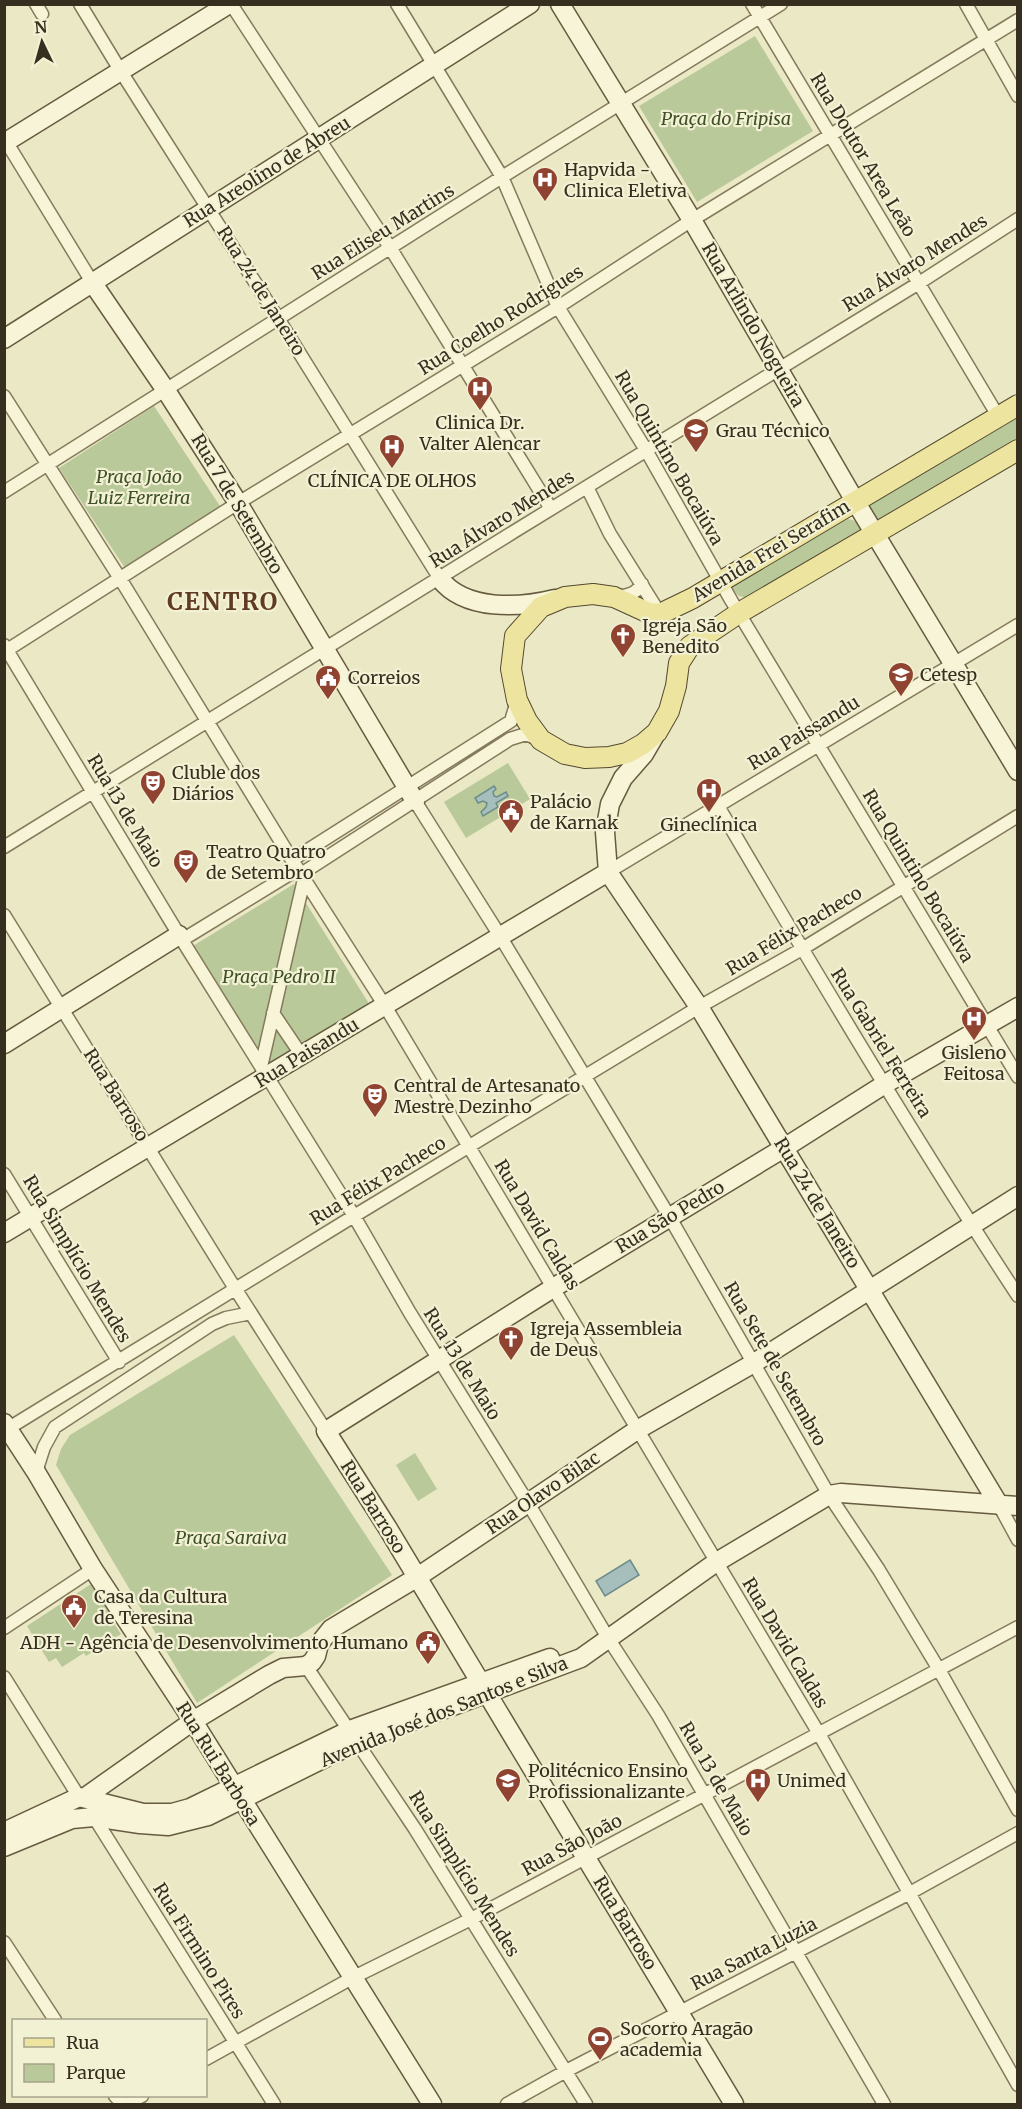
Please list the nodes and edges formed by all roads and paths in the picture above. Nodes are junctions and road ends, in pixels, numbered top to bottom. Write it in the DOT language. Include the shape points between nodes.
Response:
graph roads {
  1 [pos="81,4"];
  2 [pos="230,4"];
  3 [pos="397,4"];
  4 [pos="530,4"];
  5 [pos="560,4"];
  6 [pos="752,4"];
  7 [pos="782,4"];
  8 [pos="966,4"];
  9 [pos="761,17"];
  10 [pos="1017,20"];
  11 [pos="986,40"];
  12 [pos="435,66"];
  13 [pos="120,70"];
  14 [pos="1017,96"];
  15 [pos="622,104"];
  16 [pos="829,135"];
  17 [pos="318,140"];
  18 [pos="5,141"];
  19 [pos="502,177"];
  20 [pos="208,209"];
  21 [pos="1017,219"];
  22 [pos="692,220"];
  23 [pos="391,249"];
  24 [pos="92,282"];
  25 [pos="919,283"];
  26 [pos="558,307"];
  27 [pos="279,320"];
  28 [pos="4,339"];
  29 [pos="462,366"];
  30 [pos="779,369"];
  31 [pos="165,389"];
  32 [pos="4,396"];
  33 [pos="1017,405"];
  34 [pos="998,416"];
  35 [pos="350,435"];
  36 [pos="646,450"];
  37 [pos="1016,453"];
  38 [pos="47,464"];
  39 [pos="586,487"];
  40 [pos="4,492"];
  41 [pos="855,501"];
  42 [pos="238,503"];
  43 [pos="552,509"];
  44 [pos="875,534"];
  45 [pos="119,578"];
  46 [pos="440,579"];
  47 [pos="720,581"];
  48 [pos="642,584"];
  49 [pos="565,597"];
  50 [pos="614,597"];
  51 [pos="739,613"];
  52 [pos="660,614"];
  53 [pos="1017,625"];
  54 [pos="6,649"];
  55 [pos="324,649"];
  56 [pos="954,664"];
  57 [pos="517,700"];
  58 [pos="207,721"];
  59 [pos="657,732"];
  60 [pos="541,740"];
  61 [pos="819,745"];
  62 [pos="465,750"];
  63 [pos="474,764"];
  64 [pos="1017,771"];
  65 [pos="92,792"];
  66 [pos="410,794"];
  67 [pos="718,806"];
  68 [pos="1017,816"];
  69 [pos="350,824"];
  70 [pos="358,837"];
  71 [pos="4,847"];
  72 [pos="312,848"];
  73 [pos="321,861"];
  74 [pos="299,870"];
  75 [pos="608,872"];
  76 [pos="903,886"];
  77 [pos="4,915"];
  78 [pos="500,936"];
  79 [pos="180,937"];
  80 [pos="802,949"];
  81 [pos="385,1006"];
  82 [pos="699,1007"];
  83 [pos="1017,1007"];
  84 [pos="62,1008"];
  85 [pos="273,1013"];
  86 [pos="986,1026"];
  87 [pos="4,1044"];
  88 [pos="302,1056"];
  89 [pos="264,1072"];
  90 [pos="1017,1077"];
  91 [pos="585,1078"];
  92 [pos="885,1084"];
  93 [pos="147,1146"];
  94 [pos="469,1147"];
  95 [pos="784,1148"];
  96 [pos="4,1174"];
  97 [pos="1017,1196"];
  98 [pos="354,1216"];
  99 [pos="669,1216"];
  100 [pos="31,1218"];
  101 [pos="971,1226"];
  102 [pos="4,1233"];
  103 [pos="553,1288"];
  104 [pos="869,1288"];
  105 [pos="235,1289"];
  106 [pos="1017,1296"];
  107 [pos="251,1314"];
  108 [pos="440,1359"];
  109 [pos="119,1362"];
  110 [pos="754,1363"];
  111 [pos="6,1428"];
  112 [pos="637,1430"];
  113 [pos="326,1431"];
  114 [pos="36,1472"];
  115 [pos="829,1495"];
  116 [pos="528,1503"];
  117 [pos="1008,1505"];
  118 [pos="1017,1540"];
  119 [pos="715,1563"];
  120 [pos="93,1569"];
  121 [pos="416,1578"];
  122 [pos="1017,1627"];
  123 [pos="4,1628"];
  124 [pos="608,1638"];
  125 [pos="306,1666"];
  126 [pos="938,1668"];
  127 [pos="4,1677"];
  128 [pos="483,1688"];
  129 [pos="193,1721"];
  130 [pos="818,1732"];
  131 [pos="354,1736"];
  132 [pos="237,1793"];
  133 [pos="704,1795"];
  134 [pos="82,1798"];
  135 [pos="1017,1810"];
  136 [pos="94,1817"];
  137 [pos="4,1832"];
  138 [pos="1017,1833"];
  139 [pos="4,1848"];
  140 [pos="587,1858"];
  141 [pos="908,1894"];
  142 [pos="471,1919"];
  143 [pos="4,1942"];
  144 [pos="796,1953"];
  145 [pos="352,1978"];
  146 [pos="678,2013"];
  147 [pos="54,2019"];
  148 [pos="235,2042"];
  149 [pos="207,2058"];
  150 [pos="566,2072"];
  151 [pos="1017,2085"];
  152 [pos="140,2097"];
  153 [pos="124,2104"];
  154 [pos="274,2104"];
  155 [pos="432,2104"];
  156 [pos="507,2104"];
  157 [pos="586,2104"];
  158 [pos="734,2104"];
  159 [pos="884,2104"];
  1 -- 13 [label="street, Rua 24 de Janeiro"];
  2 -- 13 [label="street"];
  2 -- 17 [label="street"];
  3 -- 12 [label="street, Rua Quintino Bocaiúva"];
  4 -- 12 [label="street, Rua Areolino de Abreu"];
  5 -- 15 [label="street, Rua Arlindo Nogueira"];
  6 -- 9 [label="street, Rua Doutor Area Leão"];
  7 -- 9 [label="street, Rua Eliseu Martins"];
  8 -- 11 [label="street"];
  9 -- 15 [label="street, Rua Eliseu Martins"];
  9 -- 16 [label="street, Rua Doutor Area Leão"];
  10 -- 11 [label="street, Rua Coelho Rodrigues"];
  11 -- 14 [label="street"];
  11 -- 16 [label="street, Rua Coelho Rodrigues"];
  12 -- 17 [label="street, Rua Areolino de Abreu"];
  12 -- 19 [label="street, Rua Quintino Bocaiúva"];
  13 -- 18 [label="street"];
  13 -- 20 [label="street, Rua 24 de Janeiro"];
  15 -- 19 [label="street, Rua Eliseu Martins"];
  15 -- 22 [label="street, Rua Arlindo Nogueira"];
  16 -- 22 [label="street, Rua Coelho Rodrigues"];
  16 -- 25 [label="street, Rua Doutor Area Leão"];
  17 -- 20 [label="street, Rua Areolino de Abreu"];
  17 -- 23 [label="street"];
  18 -- 24 [label="street, Rua 7 de Setembro"];
  19 -- 23 [label="street, Rua Eliseu Martins"];
  19 -- 26 [label="street, Rua Quintino Bocaiúva"];
  20 -- 24 [label="street, Rua Areolino de Abreu"];
  20 -- 27 [label="street, Rua 24 de Janeiro"];
  21 -- 25 [label="street, Rua Álvaro Mendes"];
  22 -- 26 [label="street, Rua Coelho Rodrigues"];
  22 -- 30 [label="street, Rua Arlindo Nogueira"];
  23 -- 27 [label="street, Rua Eliseu Martins"];
  23 -- 29 [label="street"];
  24 -- 28 [label="street, Rua Areolino de Abreu"];
  24 -- 31 [label="street, Rua 7 de Setembro"];
  25 -- 30 [label="street, Rua Álvaro Mendes"];
  25 -- 34 [label="street, Rua Doutor Area Leão"];
  26 -- 29 [label="street, Rua Coelho Rodrigues"];
  26 -- 36 [label="street, Rua Quintino Bocaiúva"];
  27 -- 31 [label="street, Rua Eliseu Martins"];
  27 -- 35 [label="street, Rua 24 de Janeiro"];
  29 -- 35 [label="street, Rua Coelho Rodrigues"];
  29 -- 43 [label="street"];
  30 -- 36 [label="street, Rua Álvaro Mendes"];
  30 -- 41 [label="street, Rua Arlindo Nogueira"];
  31 -- 38 [label="street, Rua Eliseu Martins"];
  31 -- 42 [label="street, Rua 7 de Setembro"];
  32 -- 38 [label="street, Rua David Caldas"];
  33 -- 34 [label="main road, Avenida Frei Serafim"];
  34 -- 41 [label="main road, Avenida Frei Serafim"];
  35 -- 42 [label="street, Rua Coelho Rodrigues"];
  35 -- 46 [label="street, Rua 24 de Janeiro"];
  36 -- 39 [label="street, Rua Álvaro Mendes"];
  36 -- 47 [label="street, Rua Quintino Bocaiúva"];
  37 -- 44 [label="main road, Avenida Frei Serafim"];
  38 -- 40 [label="street, Rua Eliseu Martins"];
  38 -- 45 [label="street, Rua David Caldas"];
  39 -- 43 [label="street, Rua Álvaro Mendes"];
  39 -- 48 [label="street"];
  41 -- 44 [label="street, Rua Arlindo Nogueira"];
  41 -- 47 [label="main road, Avenida Frei Serafim"];
  42 -- 45 [label="street, Rua Coelho Rodrigues"];
  42 -- 55 [label="street, Rua 7 de Setembro"];
  43 -- 46 [label="street, Rua Álvaro Mendes"];
  44 -- 51 [label="main road, Avenida Frei Serafim"];
  44 -- 56 [label="street, Rua Arlindo Nogueira"];
  45 -- 54 [label="street, Rua Coelho Rodrigues"];
  45 -- 58 [label="street, Rua David Caldas"];
  46 -- 49 [label="street" via="445,586 485,604 521,605"];
  46 -- 55 [label="street, Rua Álvaro Mendes"];
  47 -- 51 [label="street, Rua Quintino Bocaiúva"];
  47 -- 52 [label="main road, Avenida Frei Serafim"];
  48 -- 50 [label="street" via="629,595"];
  48 -- 52 [label="street"];
  49 -- 50 [label="main road, Avenida Frei Serafim"];
  49 -- 57 [label="main road, Avenida Frei Serafim" via="541,608 515,636 511,669"];
  50 -- 52 [label="main road, Avenida Frei Serafim" via="649,614"];
  51 -- 59 [label="main road, Avenida Frei Serafim" via="690,646 679,663 669,711"];
  51 -- 61 [label="street, Rua Quintino Bocaiúva"];
  53 -- 56 [label="street, Rua Paissandu"];
  54 -- 65 [label="street, Rua 13 de Maio"];
  55 -- 58 [label="street, Rua Álvaro Mendes"];
  55 -- 66 [label="street, Rua 7 de Setembro"];
  56 -- 61 [label="street, Rua Paissandu"];
  56 -- 64 [label="street, Rua Arlindo Nogueira"];
  57 -- 60 [label="main road, Avenida Frei Serafim"];
  57 -- 62 [label="street" via="511,721"];
  58 -- 65 [label="street, Rua Álvaro Mendes"];
  58 -- 74 [label="street, Rua David Caldas"];
  59 -- 60 [label="main road, Avenida Frei Serafim" via="627,753 609,757 565,754"];
  59 -- 75 [label="street" via="623,778 610,804 605,832"];
  60 -- 63 [label="street" via="519,735"];
  61 -- 67 [label="street, Rua Paissandu"];
  61 -- 76 [label="street, Rua Quintino Bocaiúva"];
  62 -- 63 [label="street"];
  62 -- 66 [label="street"];
  63 -- 66 [label="street"];
  65 -- 71 [label="street, Rua Álvaro Mendes"];
  65 -- 79 [label="street, Rua 13 de Maio"];
  66 -- 69 [label="street"];
  66 -- 70 [label="street"];
  66 -- 78 [label="street, Rua 7 de Setembro"];
  67 -- 75 [label="street, Rua Paissandu"];
  67 -- 80 [label="street, Rua Gabriel Ferreira"];
  68 -- 76 [label="street, Rua Félix Pacheco"];
  69 -- 70 [label="street"];
  69 -- 72 [label="street"];
  70 -- 73 [label="street"];
  72 -- 73 [label="street"];
  72 -- 74 [label="street"];
  73 -- 74 [label="street"];
  74 -- 79 [label="street"];
  74 -- 81 [label="street, Rua David Caldas"];
  74 -- 85 [label="street"];
  75 -- 78 [label="street, Rua Paisandu"];
  75 -- 82 [label="street, Rua 24 de Janeiro"];
  76 -- 80 [label="street, Rua Félix Pacheco"];
  76 -- 86 [label="street, Rua Quintino Bocaiúva"];
  77 -- 84 [label="street, Rua Barroso"];
  78 -- 81 [label="street, Rua Paisandu"];
  78 -- 91 [label="street, Rua Sete de Setembro"];
  79 -- 84 [label="street"];
  79 -- 89 [label="street, Rua 13 de Maio"];
  80 -- 82 [label="street, Rua Félix Pacheco"];
  80 -- 92 [label="street, Rua Gabriel Ferreira"];
  81 -- 88 [label="street, Rua Paisandu"];
  81 -- 94 [label="street, Rua David Caldas"];
  82 -- 91 [label="street, Rua Félix Pacheco"];
  82 -- 95 [label="street, Rua 24 de Janeiro"];
  83 -- 86 [label="street, Rua São Pedro"];
  84 -- 87 [label="street"];
  84 -- 93 [label="street, Rua Barroso"];
  85 -- 88 [label="street"];
  85 -- 89 [label="street"];
  86 -- 90 [label="street, Rua Quintino Bocaiúva"];
  86 -- 92 [label="street, Rua São Pedro"];
  88 -- 89 [label="street, Rua Paisandu"];
  89 -- 93 [label="street, Rua Paisandu"];
  89 -- 98 [label="street, Rua 13 de Maio"];
  91 -- 94 [label="street, Rua Félix Pacheco"];
  91 -- 99 [label="street, Rua Sete de Setembro"];
  92 -- 95 [label="street, Rua São Pedro"];
  92 -- 101 [label="street, Rua Gabriel Ferreira"];
  93 -- 100 [label="street, Rua Paisandu"];
  93 -- 105 [label="street, Rua Barroso"];
  94 -- 98 [label="street, Rua Félix Pacheco"];
  94 -- 103 [label="street, Rua David Caldas"];
  95 -- 99 [label="street, Rua São Pedro"];
  95 -- 104 [label="street, Rua 24 de Janeiro"];
  96 -- 100 [label="street, Rua Simplício Mendes"];
  97 -- 101 [label="street, Rua Olavo Bilac"];
  98 -- 105 [label="street, Rua Félix Pacheco"];
  98 -- 108 [label="street, Rua 13 de Maio"];
  99 -- 103 [label="street, Rua São Pedro"];
  99 -- 110 [label="street, Rua Sete de Setembro"];
  100 -- 102 [label="street, Rua Paisandu"];
  100 -- 109 [label="street, Rua Simplício Mendes"];
  101 -- 104 [label="street, Rua Olavo Bilac"];
  101 -- 106 [label="street, Rua Gabriel Ferreira"];
  103 -- 108 [label="street, Rua São Pedro"];
  103 -- 112 [label="street, Rua David Caldas"];
  104 -- 110 [label="street, Rua Olavo Bilac"];
  104 -- 117 [label="street, Rua 24 de Janeiro"];
  105 -- 107 [label="street, Rua Barroso"];
  105 -- 109 [label="street, Rua Félix Pacheco"];
  107 -- 113 [label="street, Rua Barroso"];
  107 -- 114 [label="street" via="226,1317 212,1324 55,1427"];
  108 -- 113 [label="street, Rua São Pedro"];
  108 -- 116 [label="street, Rua 13 de Maio"];
  109 -- 111 [label="street, Rua Félix Pacheco"];
  110 -- 112 [label="street, Rua Olavo Bilac"];
  110 -- 115 [label="street, Rua Sete de Setembro"];
  111 -- 114 [label="street, Rua Rui Barbosa"];
  112 -- 116 [label="street, Rua Olavo Bilac"];
  112 -- 119 [label="street, Rua David Caldas"];
  113 -- 121 [label="street, Rua Barroso"];
  114 -- 120 [label="street, Rua Rui Barbosa"];
  115 -- 117 [label="street, Avenida José dos Santos e Silva"];
  115 -- 119 [label="street, Avenida José dos Santos e Silva"];
  115 -- 126 [label="street, Rua Sete de Setembro"];
  116 -- 121 [label="street, Rua Olavo Bilac"];
  116 -- 124 [label="street, Rua 13 de Maio"];
  117 -- 118 [label="street, Rua 24 de Janeiro"];
  119 -- 124 [label="street, Avenida José dos Santos e Silva"];
  119 -- 130 [label="street, Rua David Caldas"];
  120 -- 123 [label="street"];
  120 -- 129 [label="street, Rua Rui Barbosa"];
  121 -- 125 [label="street, Rua Olavo Bilac" via="331,1629"];
  121 -- 128 [label="street, Rua Barroso"];
  122 -- 126 [label="street, Rua São João"];
  124 -- 128 [label="street, Avenida José dos Santos e Silva" via="581,1658"];
  124 -- 133 [label="street, Rua 13 de Maio"];
  125 -- 129 [label="street" via="283,1668"];
  125 -- 131 [label="street, Rua Simplício Mendes"];
  126 -- 130 [label="street, Rua São João"];
  126 -- 135 [label="street, Rua Sete de Setembro"];
  127 -- 134 [label="street"];
  128 -- 131 [label="street, Avenida José dos Santos e Silva"];
  128 -- 140 [label="street, Rua Barroso"];
  129 -- 132 [label="street, Rua Rui Barbosa"];
  129 -- 134 [label="street"];
  130 -- 133 [label="street, Rua São João"];
  130 -- 141 [label="street, Rua David Caldas"];
  131 -- 132 [label="street, Avenida José dos Santos e Silva"];
  131 -- 142 [label="street, Rua Simplício Mendes"];
  132 -- 134 [label="street, Avenida José dos Santos e Silva" via="172,1813 143,1813"];
  132 -- 136 [label="street, Avenida José dos Santos e Silva" via="208,1816 168,1826"];
  132 -- 145 [label="street, Rua Rui Barbosa"];
  133 -- 140 [label="street, Rua São João"];
  133 -- 144 [label="street, Rua 13 de Maio"];
  134 -- 137 [label="street"];
  136 -- 139 [label="street, Avenida José dos Santos e Silva" via="72,1819"];
  136 -- 148 [label="street, Rua Firmino Pires"];
  138 -- 141 [label="street, Rua Santa Luzia"];
  140 -- 142 [label="street, Rua São João"];
  140 -- 146 [label="street, Rua Barroso"];
  141 -- 144 [label="street, Rua Santa Luzia"];
  141 -- 151 [label="street, Rua David Caldas"];
  142 -- 145 [label="street, Rua São João"];
  142 -- 150 [label="street, Rua Simplício Mendes"];
  143 -- 147 [label="street"];
  144 -- 146 [label="street, Rua Santa Luzia"];
  144 -- 159 [label="street, Rua 13 de Maio"];
  145 -- 148 [label="street, Rua São João"];
  145 -- 155 [label="street, Rua Rui Barbosa"];
  146 -- 150 [label="street, Rua Santa Luzia"];
  146 -- 158 [label="street, Rua Barroso"];
  148 -- 149 [label="street, Rua São João"];
  148 -- 154 [label="street, Rua Firmino Pires"];
  150 -- 156 [label="street, Rua Santa Luzia"];
  150 -- 157 [label="street, Rua Simplício Mendes"];
  152 -- 153 [label="street"];
}
